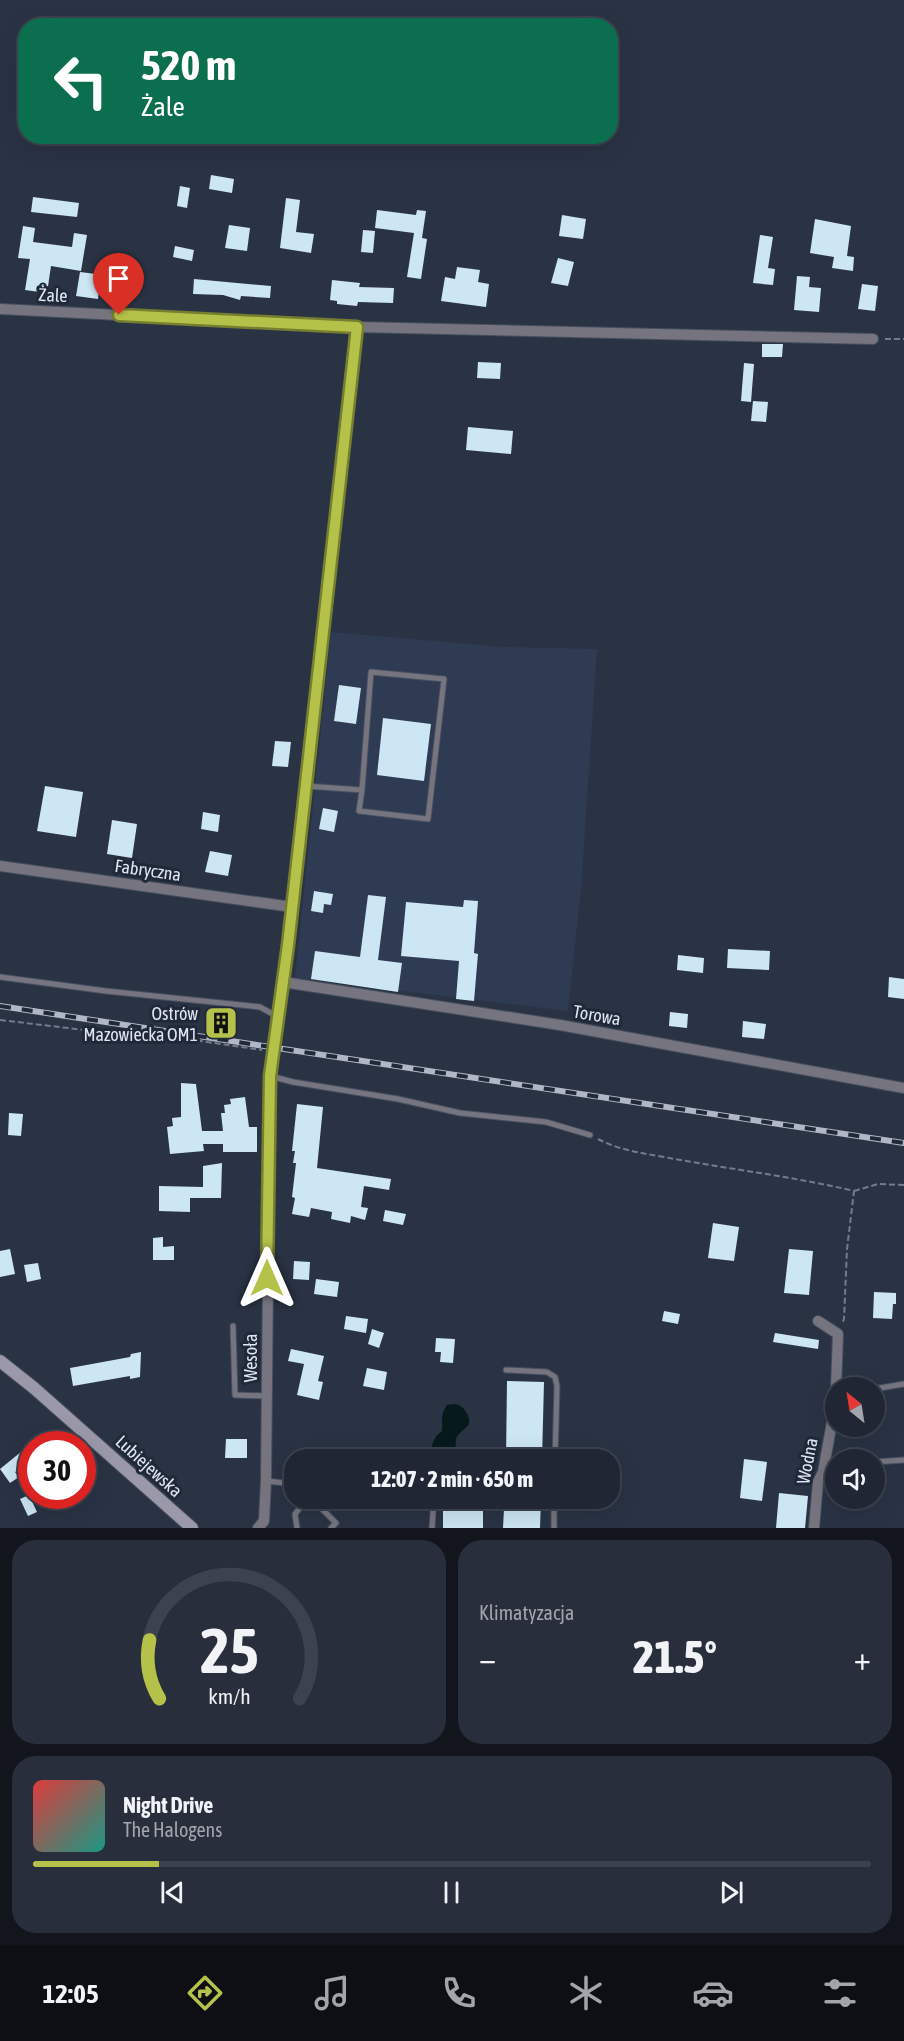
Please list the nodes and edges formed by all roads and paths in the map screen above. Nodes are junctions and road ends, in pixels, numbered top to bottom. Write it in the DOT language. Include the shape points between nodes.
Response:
graph roads {
  1 [pos="0,309"];
  2 [pos="357,327"];
  3 [pos="873,339"];
  4 [pos="904,339"];
  5 [pos="306,786"];
  6 [pos="362,790"];
  7 [pos="0,866"];
  8 [pos="292,907"];
  9 [pos="0,977"];
  10 [pos="283,982"];
  11 [pos="278,1017"];
  12 [pos="0,1020"];
  13 [pos="273,1051"];
  14 [pos="270,1076"];
  15 [pos="904,1088"];
  16 [pos="590,1135"];
  17 [pos="904,1185"];
  18 [pos="854,1191"];
  19 [pos="818,1321"];
  20 [pos="233,1326"];
  21 [pos="838,1334"];
  22 [pos="0,1361"];
  23 [pos="506,1370"];
  24 [pos="836,1377"];
  25 [pos="904,1384"];
  26 [pos="885,1387"];
  27 [pos="266,1395"];
  28 [pos="829,1437"];
  29 [pos="555,1449"];
  30 [pos="904,1460"];
  31 [pos="885,1461"];
  32 [pos="823,1472"];
  33 [pos="266,1481"];
  34 [pos="284,1484"];
  35 [pos="299,1509"];
  36 [pos="321,1509"];
  37 [pos="433,1509"];
  38 [pos="554,1509"];
  39 [pos="192,1528"];
  40 [pos="258,1528"];
  41 [pos="297,1528"];
  42 [pos="331,1528"];
  43 [pos="432,1528"];
  44 [pos="554,1528"];
  45 [pos="814,1528"];
  1 -- 2 [label="street, Żale"];
  2 -- 3 [label="street, Żale"];
  2 -- 5 [label="street, Wesoła"];
  3 -- 4 [label="path"];
  5 -- 6 [label="lane"];
  5 -- 8 [label="street, Wesoła"];
  6 -- 6 [label="lane" via="359,811 428,819 444,679 371,672"];
  7 -- 8 [label="street, Fabryczna"];
  8 -- 10 [label="street, Wesoła"];
  9 -- 11 [label="lane" via="260,1007"];
  10 -- 11 [label="street, Wesoła"];
  10 -- 15 [label="street, Torowa" via="560,1025"];
  11 -- 13 [label="street, Wesoła"];
  12 -- 13 [label="path"];
  13 -- 14 [label="street, Wesoła"];
  14 -- 16 [label="lane" via="460,1113 546,1122"];
  14 -- 27 [label="street, Wesoła"];
  16 -- 18 [label="path" via="634,1152"];
  17 -- 18 [label="path" via="878,1184"];
  18 -- 21 [label="path" via="844,1318"];
  19 -- 21 [label="street"];
  20 -- 27 [label="lane" via="235,1395"];
  21 -- 24 [label="street"];
  22 -- 39 [label="main road, Lubiejewska"];
  23 -- 29 [label="lane" via="548,1372 555,1377"];
  25 -- 26 [label="lane"];
  27 -- 33 [label="street, Wesoła"];
  28 -- 32 [label="street, Wodna"];
  30 -- 31 [label="lane"];
  32 -- 45 [label="street, Wodna"];
  33 -- 34 [label="lane"];
  33 -- 40 [label="street, Wesoła" via="264,1521"];
  35 -- 41 [label="lane" via="295,1514"];
  36 -- 42 [label="lane" via="336,1522"];
  37 -- 43 [label="lane"];
  38 -- 44 [label="lane"];
}
